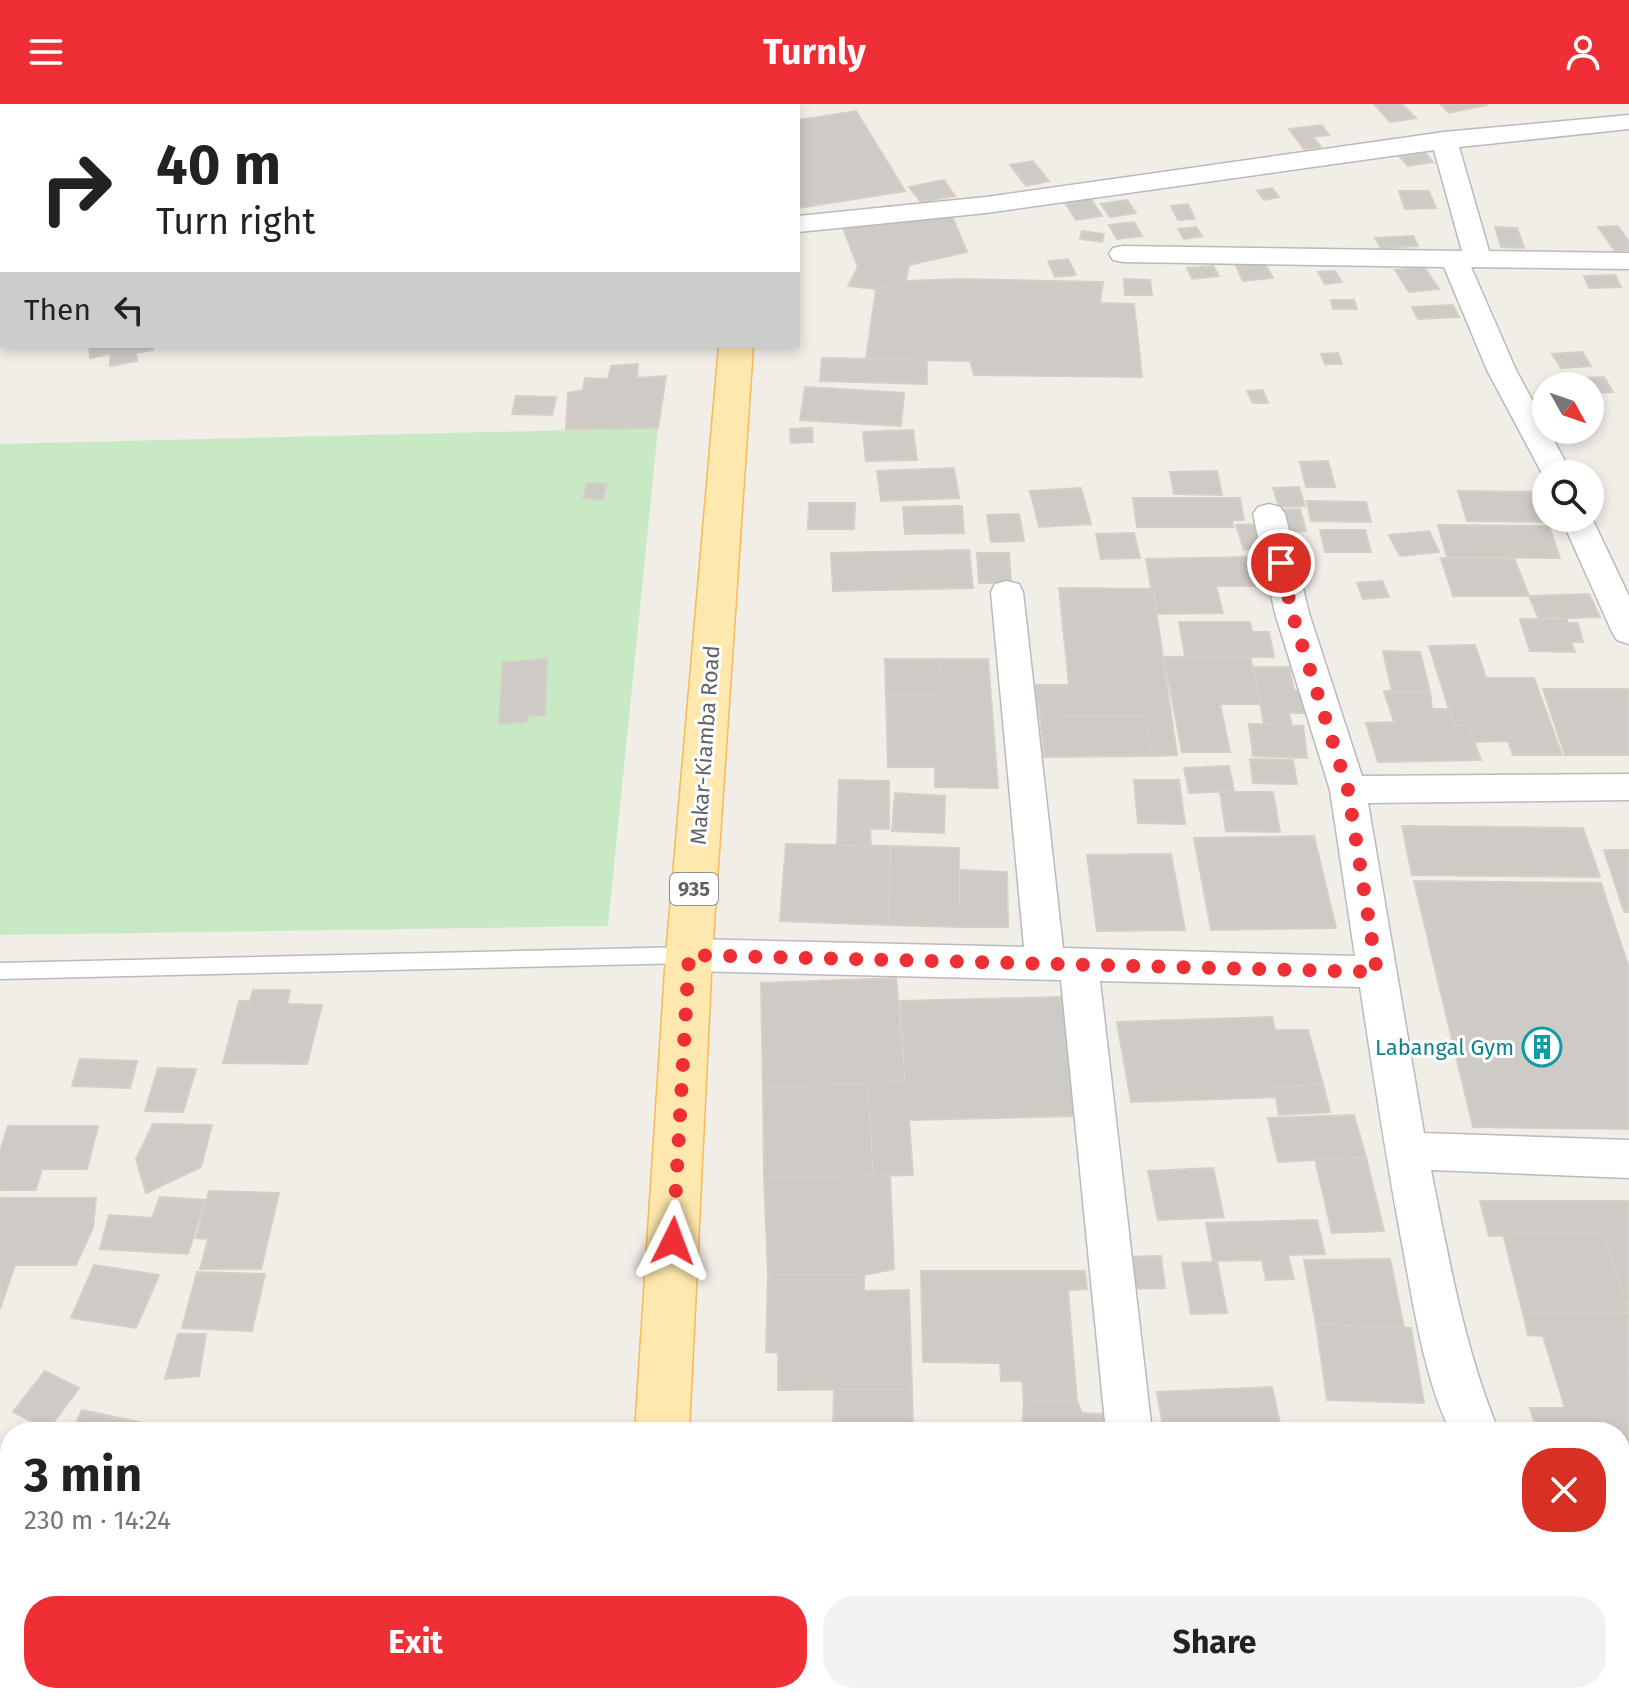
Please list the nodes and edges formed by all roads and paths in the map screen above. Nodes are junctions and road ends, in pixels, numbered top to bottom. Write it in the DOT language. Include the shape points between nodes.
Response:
graph roads {
  1 [pos="1629,122"];
  2 [pos="1444,140"];
  3 [pos="800,224"];
  4 [pos="1123,254"];
  5 [pos="1466,260"];
  6 [pos="1629,261"];
  7 [pos="736,348"];
  8 [pos="1549,460"];
  9 [pos="1269,514"];
  10 [pos="1583,532"];
  11 [pos="1007,592"];
  12 [pos="1629,632"];
  13 [pos="1629,787"];
  14 [pos="1348,790"];
  15 [pos="689,955"];
  16 [pos="1062,966"];
  17 [pos="0,971"];
  18 [pos="1377,972"];
  19 [pos="1406,1151"];
  20 [pos="1629,1159"];
  21 [pos="663,1422"];
  22 [pos="1128,1422"];
  23 [pos="1470,1422"];
  1 -- 2 [label="street"];
  2 -- 3 [label="street" via="986,205"];
  2 -- 5 [label="street"];
  4 -- 5 [label="street"];
  5 -- 6 [label="street"];
  5 -- 8 [label="street" via="1473,313 1501,376"];
  7 -- 15 [label="main road, Makar-Kiamba Road / 935"];
  9 -- 14 [label="street" via="1292,613"];
  10 -- 12 [label="street"];
  11 -- 16 [label="street"];
  13 -- 14 [label="street"];
  14 -- 18 [label="street"];
  15 -- 16 [label="street"];
  15 -- 17 [label="lane"];
  15 -- 21 [label="main road, Makar-Kiamba Road / 935"];
  16 -- 18 [label="street"];
  16 -- 22 [label="street"];
  18 -- 19 [label="street"];
  19 -- 20 [label="street"];
  19 -- 23 [label="street" via="1438,1316"];
}
